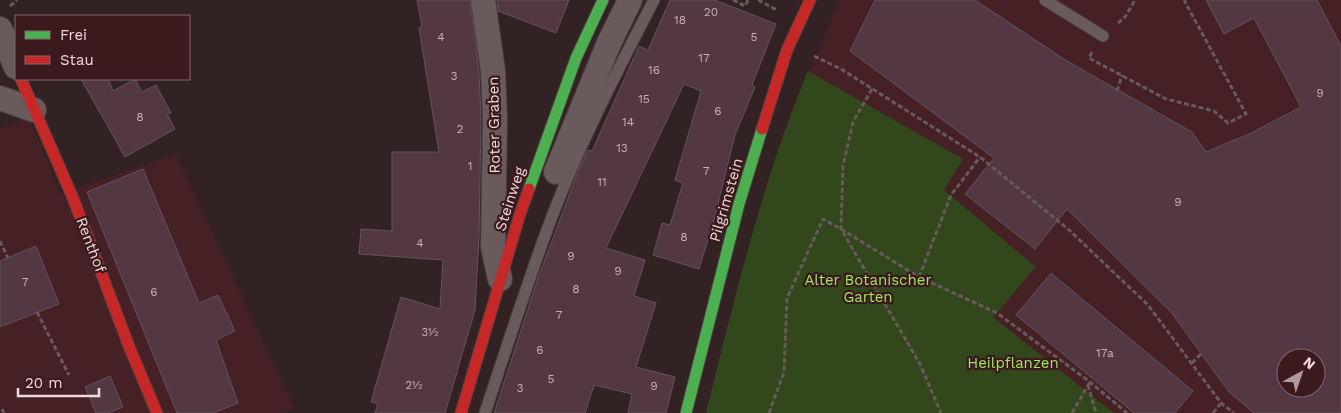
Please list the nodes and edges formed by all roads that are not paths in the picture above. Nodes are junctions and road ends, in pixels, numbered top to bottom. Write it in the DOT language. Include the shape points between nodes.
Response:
graph roads {
  1 [pos="482,0"];
  2 [pos="603,0"];
  3 [pos="630,0"];
  4 [pos="654,0"];
  5 [pos="810,0"];
  6 [pos="1045,0"];
  7 [pos="0,29"];
  8 [pos="1103,36"];
  9 [pos="15,65"];
  10 [pos="21,80"];
  11 [pos="0,98"];
  12 [pos="34,110"];
  13 [pos="556,172"];
  14 [pos="500,279"];
  15 [pos="157,413"];
  16 [pos="462,413"];
  17 [pos="485,413"];
  18 [pos="686,413"];
  1 -- 14 [label="street, Roter Graben" via="493,71 496,118 493,247"];
  2 -- 14 [label="street, Steinweg" via="576,58 539,157"];
  3 -- 13 [label="street"];
  4 -- 17 [label="lane" via="583,142 547,229"];
  5 -- 18 [label="street, Pilgrimstein" via="787,50 739,204"];
  6 -- 8 [label="lane"];
  7 -- 9 [label="street"];
  10 -- 12 [label="street, Renthof"];
  11 -- 12 [label="street"];
  12 -- 15 [label="street, Renthof" via="73,198"];
  14 -- 16 [label="street, Steinweg"];
}
